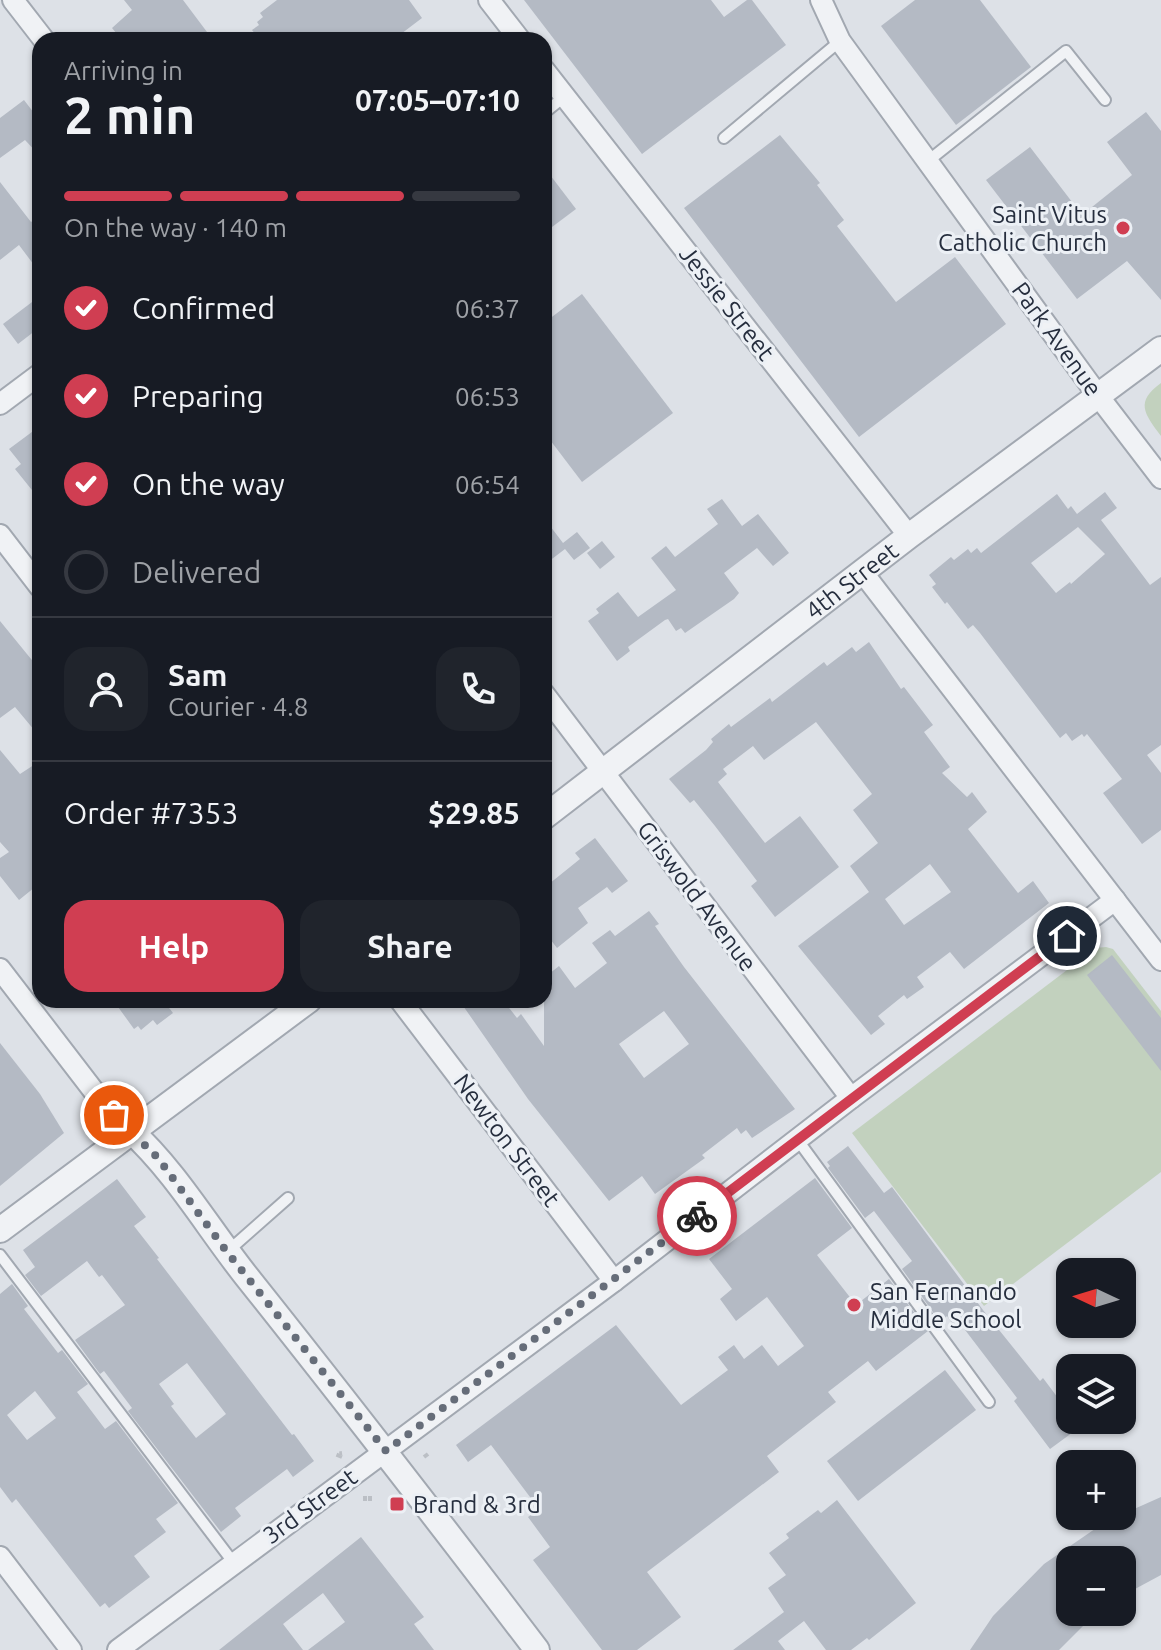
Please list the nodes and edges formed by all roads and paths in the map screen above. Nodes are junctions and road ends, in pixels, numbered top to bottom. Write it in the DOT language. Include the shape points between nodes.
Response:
graph roads {
  1 [pos="13,0"];
  2 [pos="489,0"];
  3 [pos="821,0"];
  4 [pos="38,32"];
  5 [pos="514,32"];
  6 [pos="840,41"];
  7 [pos="552,80"];
  8 [pos="565,96"];
  9 [pos="1105,100"];
  10 [pos="552,107"];
  11 [pos="724,138"];
  12 [pos="928,161"];
  13 [pos="1161,349"];
  14 [pos="32,380"];
  15 [pos="1099,397"];
  16 [pos="0,404"];
  17 [pos="1161,478"];
  18 [pos="0,535"];
  19 [pos="909,536"];
  20 [pos="863,573"];
  21 [pos="32,577"];
  22 [pos="552,705"];
  23 [pos="602,772"];
  24 [pos="552,811"];
  25 [pos="1115,900"];
  26 [pos="1161,960"];
  27 [pos="0,969"];
  28 [pos="298,1008"];
  29 [pos="406,1008"];
  30 [pos="851,1098"];
  31 [pos="130,1130"];
  32 [pos="796,1139"];
  33 [pos="288,1198"];
  34 [pos="0,1230"];
  35 [pos="227,1252"];
  36 [pos="0,1255"];
  37 [pos="614,1281"];
  38 [pos="989,1402"];
  39 [pos="386,1451"];
  40 [pos="0,1557"];
  41 [pos="233,1562"];
  42 [pos="71,1650"];
  43 [pos="118,1650"];
  44 [pos="537,1650"];
  1 -- 4 [label="street"];
  2 -- 5 [label="street"];
  3 -- 6 [label="street, Park Avenue"];
  6 -- 11 [label="lane"];
  6 -- 12 [label="street, Park Avenue"];
  7 -- 8 [label="street, Jessie Street"];
  8 -- 10 [label="lane"];
  8 -- 19 [label="street, Jessie Street"];
  9 -- 12 [label="lane" via="1066,51"];
  12 -- 15 [label="street, Park Avenue"];
  13 -- 15 [label="street, 4th Street"];
  14 -- 16 [label="street"];
  15 -- 17 [label="street, Park Avenue"];
  15 -- 19 [label="street, 4th Street"];
  18 -- 21 [label="street"];
  19 -- 20 [label="street, 4th Street"];
  20 -- 23 [label="street, 4th Street"];
  20 -- 25 [label="street"];
  22 -- 23 [label="street, Griswold Avenue"];
  23 -- 24 [label="street, 4th Street"];
  23 -- 30 [label="street, Griswold Avenue"];
  25 -- 26 [label="street"];
  25 -- 30 [label="street, 3rd Street"];
  27 -- 31 [label="street" via="106,1107"];
  28 -- 31 [label="street"];
  29 -- 37 [label="street, Newton Street"];
  30 -- 32 [label="street, 3rd Street"];
  31 -- 34 [label="street"];
  31 -- 35 [label="street" via="158,1158"];
  32 -- 37 [label="street, 3rd Street"];
  32 -- 38 [label="lane"];
  33 -- 35 [label="lane"];
  35 -- 39 [label="street"];
  36 -- 41 [label="lane"];
  37 -- 39 [label="street, 3rd Street"];
  39 -- 41 [label="street, 3rd Street"];
  39 -- 44 [label="street"];
  40 -- 42 [label="street"];
  41 -- 43 [label="street, 3rd Street"];
}
